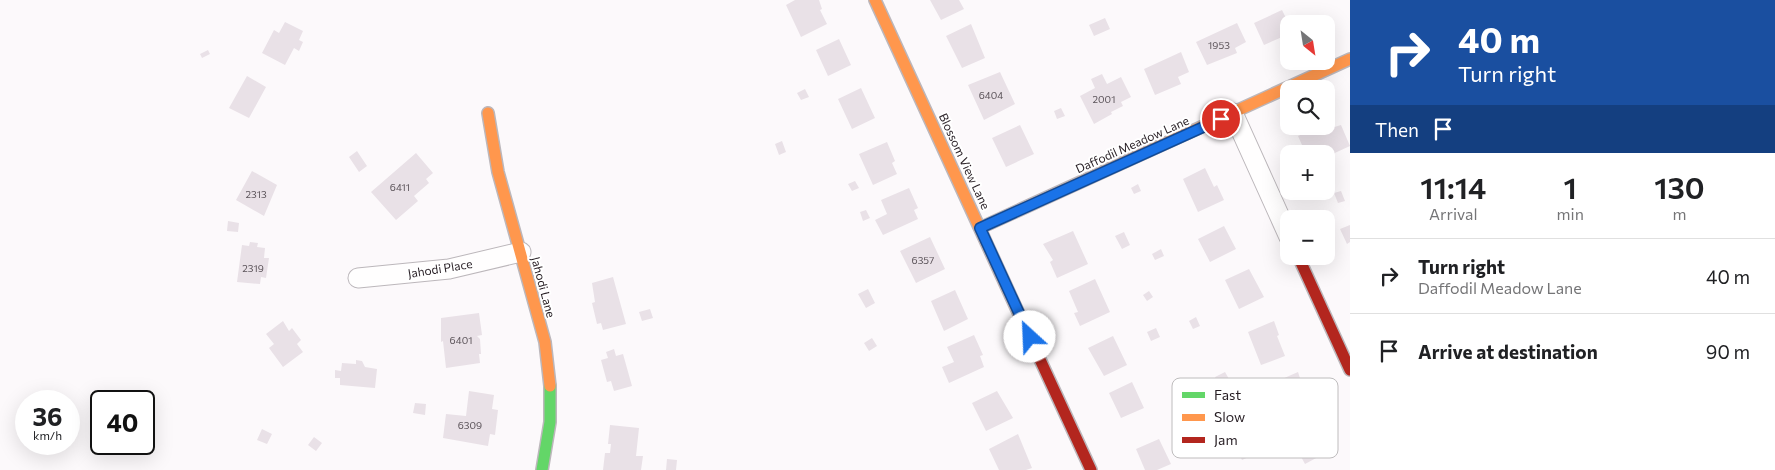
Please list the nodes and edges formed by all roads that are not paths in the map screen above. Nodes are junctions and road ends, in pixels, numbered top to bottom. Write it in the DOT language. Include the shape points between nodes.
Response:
graph roads {
  1 [pos="876,0"];
  2 [pos="1350,59"];
  3 [pos="488,113"];
  4 [pos="1233,113"];
  5 [pos="1280,217"];
  6 [pos="980,228"];
  7 [pos="520,252"];
  8 [pos="1302,265"];
  9 [pos="358,278"];
  10 [pos="1350,370"];
  11 [pos="542,470"];
  12 [pos="1091,470"];
  1 -- 6 [label="street, Blossom View Lane"];
  2 -- 4 [label="street, Daffodil Meadow Lane"];
  3 -- 7 [label="street, Jahodi Lane" via="494,159"];
  4 -- 5 [label="street"];
  4 -- 6 [label="street, Daffodil Meadow Lane"];
  6 -- 12 [label="street, Blossom View Lane"];
  7 -- 9 [label="street, Jahodi Place" via="449,269"];
  7 -- 11 [label="street, Jahodi Lane" via="550,368 551,426"];
  8 -- 10 [label="street"];
}
